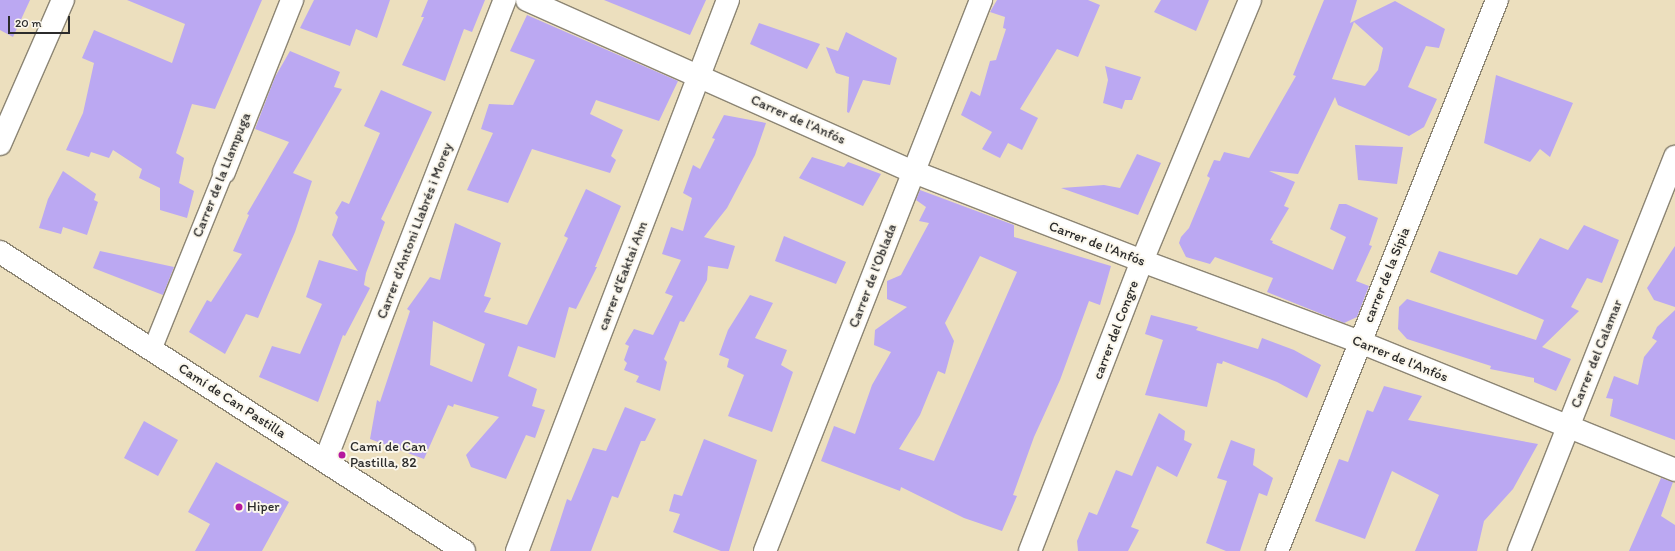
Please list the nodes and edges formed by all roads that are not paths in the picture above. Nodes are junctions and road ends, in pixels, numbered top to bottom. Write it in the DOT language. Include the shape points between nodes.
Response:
graph roads {
  1 [pos="63,0"];
  2 [pos="292,0"];
  3 [pos="505,0"];
  4 [pos="527,0"];
  5 [pos="728,0"];
  6 [pos="981,0"];
  7 [pos="1250,0"];
  8 [pos="1497,0"];
  9 [pos="700,77"];
  10 [pos="0,144"];
  11 [pos="1675,157"];
  12 [pos="224,172"];
  13 [pos="914,172"];
  14 [pos="0,252"];
  15 [pos="1142,262"];
  16 [pos="1360,342"];
  17 [pos="152,350"];
  18 [pos="1569,426"];
  19 [pos="325,461"];
  20 [pos="1675,470"];
  21 [pos="464,551"];
  22 [pos="517,551"];
  23 [pos="765,551"];
  24 [pos="1030,551"];
  25 [pos="1277,551"];
  26 [pos="1519,551"];
  1 -- 10 [label="street"];
  2 -- 12 [label="street, Carrer de la Llampuga"];
  3 -- 19 [label="street, Carrer d'Antoni Llabrés i Morey"];
  4 -- 9 [label="street, Carrer de l'Anfós"];
  5 -- 9 [label="street, carrer d'Eaktai Ahn"];
  6 -- 13 [label="street, Carrer de l'Oblada"];
  7 -- 15 [label="street, carrer del Congre"];
  8 -- 16 [label="street, carrer de la Sípia"];
  9 -- 13 [label="street, Carrer de l'Anfós"];
  9 -- 22 [label="street, carrer d'Eaktai Ahn"];
  11 -- 18 [label="street, Carrer del Calamar"];
  12 -- 17 [label="street, Carrer de la Llampuga"];
  13 -- 15 [label="street, Carrer de l'Anfós"];
  13 -- 23 [label="street, Carrer de l'Oblada"];
  14 -- 17 [label="street, Camí de Can Pastilla"];
  15 -- 16 [label="street, Carrer de l'Anfós"];
  15 -- 24 [label="street, carrer del Congre"];
  16 -- 18 [label="street, Carrer de l'Anfós"];
  16 -- 25 [label="street, carrer de la Sípia"];
  17 -- 19 [label="street, Camí de Can Pastilla"];
  18 -- 20 [label="street, Carrer de l'Anfós"];
  18 -- 26 [label="street, Carrer del Calamar"];
  19 -- 21 [label="street, Camí de Can Pastilla"];
}
